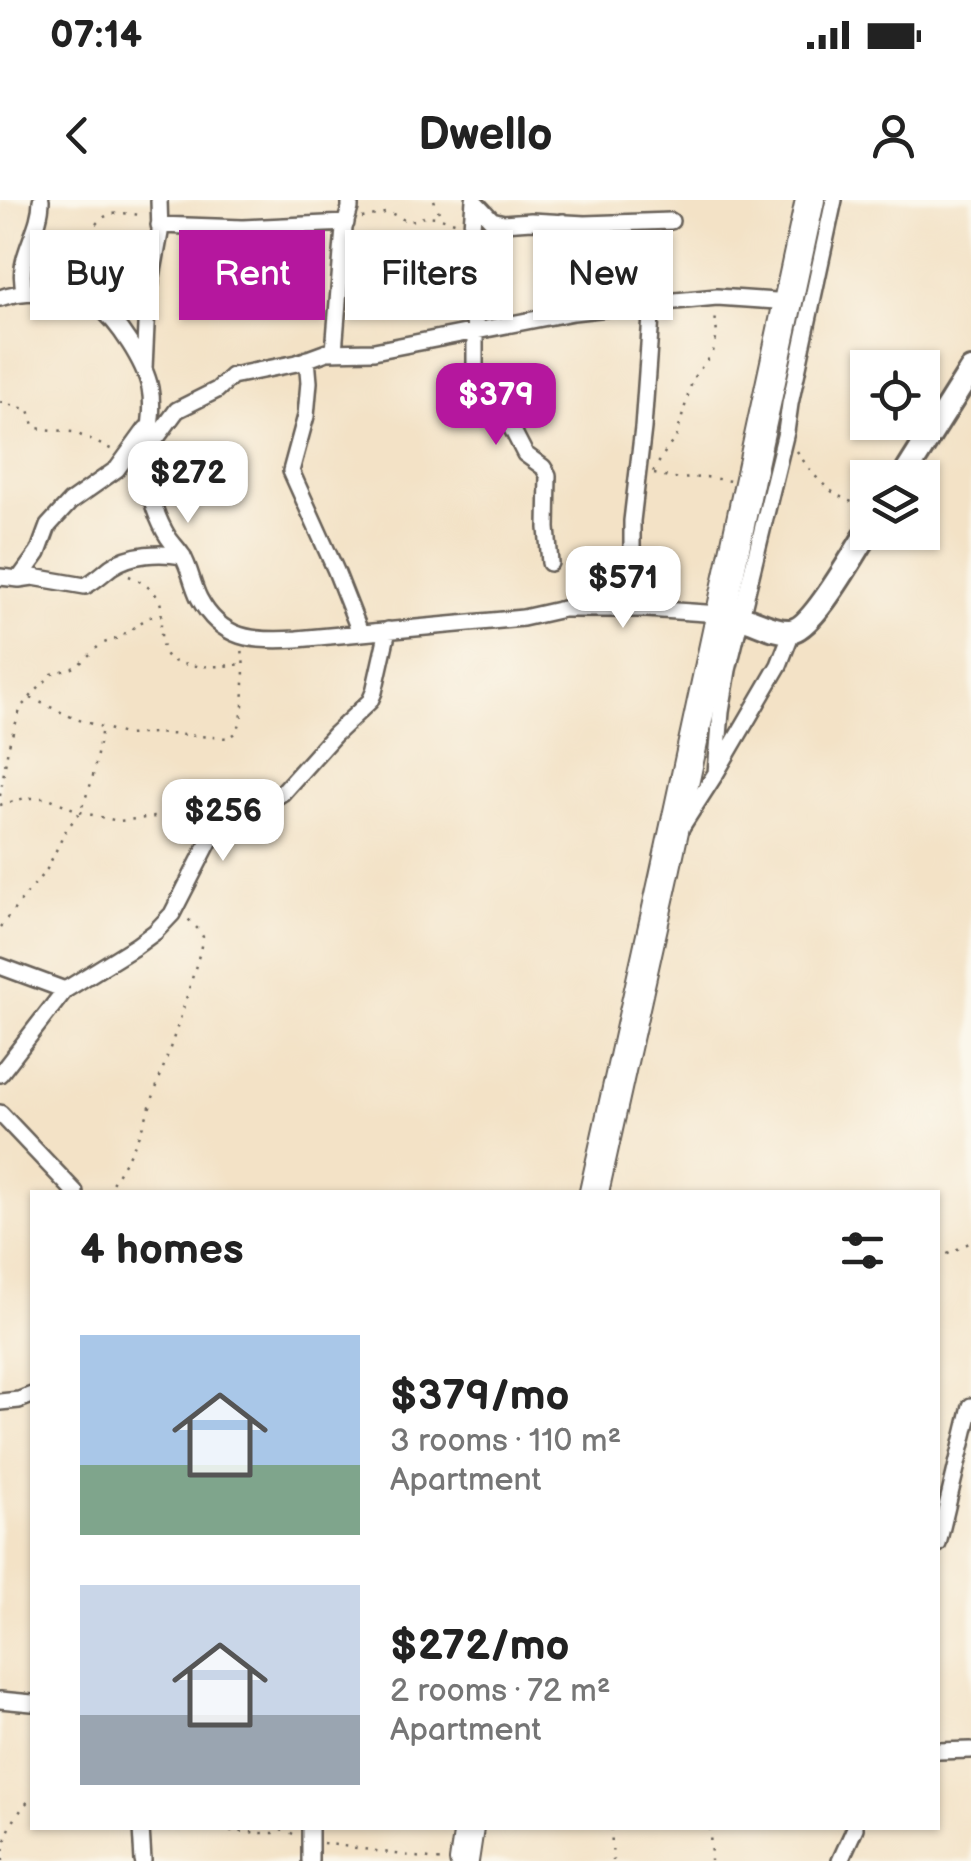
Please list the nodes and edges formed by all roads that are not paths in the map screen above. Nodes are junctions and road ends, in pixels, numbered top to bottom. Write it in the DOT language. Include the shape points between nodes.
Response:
graph roads {
  1 [pos="40,200"];
  2 [pos="159,200"];
  3 [pos="350,200"];
  4 [pos="474,201"];
  5 [pos="815,201"];
  6 [pos="672,221"];
  7 [pos="159,222"];
  8 [pos="562,222"];
  9 [pos="346,223"];
  10 [pos="561,230"];
  11 [pos="25,292"];
  12 [pos="0,298"];
  13 [pos="673,301"];
  14 [pos="790,302"];
  15 [pos="533,319"];
  16 [pos="653,320"];
  17 [pos="475,330"];
  18 [pos="334,351"];
  19 [pos="307,359"];
  20 [pos="144,369"];
  21 [pos="971,370"];
  22 [pos="150,424"];
  23 [pos="146,452"];
  24 [pos="914,460"];
  25 [pos="856,550"];
  26 [pos="183,556"];
  27 [pos="550,564"];
  28 [pos="0,577"];
  29 [pos="19,579"];
  30 [pos="563,609"];
  31 [pos="731,615"];
  32 [pos="388,630"];
  33 [pos="360,632"];
  34 [pos="792,632"];
  35 [pos="716,773"];
  36 [pos="674,838"];
  37 [pos="0,966"];
  38 [pos="66,990"];
  39 [pos="0,1074"];
  40 [pos="0,1113"];
  41 [pos="73,1190"];
  42 [pos="594,1190"];
  43 [pos="30,1396"];
  44 [pos="0,1402"];
  45 [pos="971,1406"];
  46 [pos="940,1536"];
  47 [pos="0,1700"];
  48 [pos="30,1703"];
  49 [pos="940,1750"];
  50 [pos="971,1750"];
  51 [pos="141,1830"];
  52 [pos="468,1830"];
  53 [pos="854,1830"];
  54 [pos="310,1834"];
  55 [pos="143,1861"];
  56 [pos="310,1861"];
  57 [pos="464,1861"];
  58 [pos="840,1861"];
  1 -- 11 [label="street" via="22,270"];
  2 -- 7 [label="street"];
  3 -- 9 [label="street"];
  4 -- 8 [label="street" via="495,222"];
  4 -- 17 [label="street" via="469,266"];
  5 -- 14 [label="highway"];
  5 -- 31 [label="street" via="786,432"];
  6 -- 8 [label="street"];
  7 -- 9 [label="street" via="243,228"];
  7 -- 20 [label="street"];
  8 -- 10 [label="street"];
  9 -- 18 [label="street"];
  11 -- 12 [label="street"];
  11 -- 20 [label="street" via="96,305"];
  13 -- 14 [label="street"];
  14 -- 31 [label="highway" via="750,479"];
  15 -- 17 [label="street"];
  16 -- 30 [label="street" via="632,563"];
  17 -- 18 [label="street"];
  17 -- 27 [label="street" via="475,373 525,454 548,475"];
  18 -- 19 [label="street"];
  19 -- 23 [label="street" via="232,376 177,410"];
  19 -- 33 [label="street" via="306,416 291,471"];
  20 -- 22 [label="street"];
  21 -- 24 [label="street"];
  22 -- 23 [label="street"];
  22 -- 29 [label="street" via="118,469 48,526"];
  23 -- 26 [label="street" via="160,523"];
  25 -- 34 [label="street" via="816,613"];
  26 -- 29 [label="street" via="130,558 85,586"];
  26 -- 33 [label="street" via="204,605 234,634 270,640"];
  28 -- 29 [label="street"];
  30 -- 31 [label="street"];
  30 -- 32 [label="street"];
  31 -- 34 [label="street"];
  31 -- 35 [label="street"];
  31 -- 36 [label="highway"];
  32 -- 33 [label="street"];
  32 -- 38 [label="street" via="370,702 282,793 213,834 155,932"];
  34 -- 35 [label="street"];
  35 -- 36 [label="street"];
  36 -- 42 [label="highway"];
  37 -- 38 [label="street"];
  38 -- 39 [label="street"];
  40 -- 41 [label="street"];
  43 -- 44 [label="street"];
  45 -- 46 [label="street"];
  47 -- 48 [label="street"];
  49 -- 50 [label="street"];
  51 -- 55 [label="street"];
  52 -- 57 [label="highway"];
  53 -- 58 [label="street"];
  54 -- 56 [label="street"];
}
